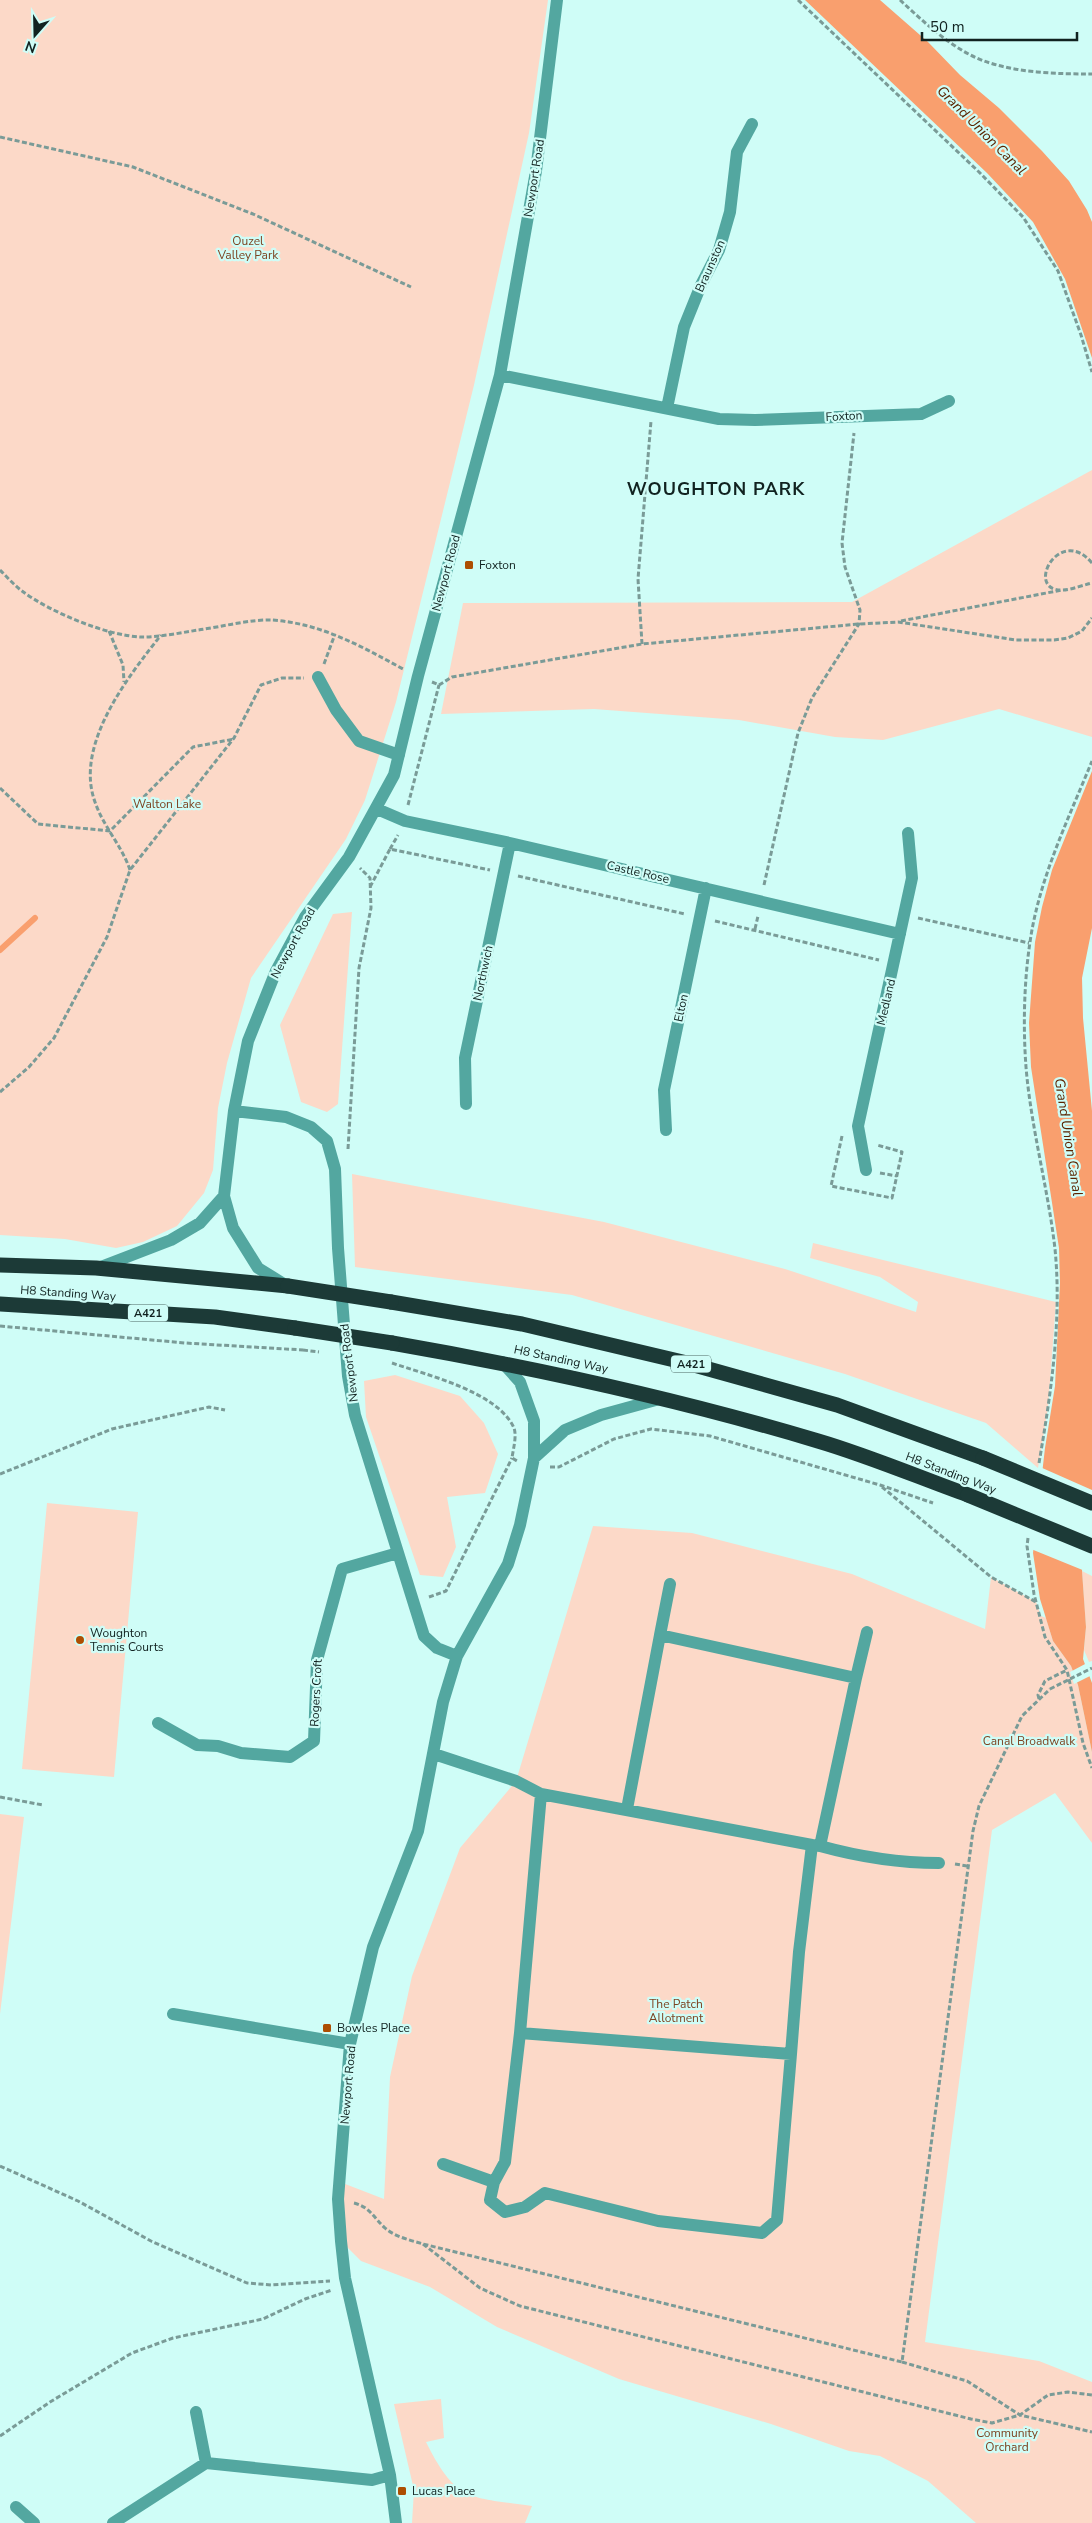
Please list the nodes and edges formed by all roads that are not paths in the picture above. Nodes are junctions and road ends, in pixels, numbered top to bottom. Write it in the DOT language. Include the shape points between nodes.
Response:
graph roads {
  1 [pos="557,0"];
  2 [pos="752,124"];
  3 [pos="500,375"];
  4 [pos="949,401"];
  5 [pos="667,408"];
  6 [pos="318,678"];
  7 [pos="400,755"];
  8 [pos="377,809"];
  9 [pos="908,833"];
  10 [pos="510,843"];
  11 [pos="706,888"];
  12 [pos="900,934"];
  13 [pos="466,1104"];
  14 [pos="234,1111"];
  15 [pos="666,1130"];
  16 [pos="866,1170"];
  17 [pos="224,1196"];
  18 [pos="0,1264"];
  19 [pos="96,1268"];
  20 [pos="288,1286"];
  21 [pos="0,1304"];
  22 [pos="502,1362"];
  23 [pos="665,1398"];
  24 [pos="532,1462"];
  25 [pos="1092,1503"];
  26 [pos="1092,1546"];
  27 [pos="398,1554"];
  28 [pos="670,1584"];
  29 [pos="867,1632"];
  30 [pos="660,1635"];
  31 [pos="457,1656"];
  32 [pos="856,1678"];
  33 [pos="158,1723"];
  34 [pos="434,1754"];
  35 [pos="541,1794"];
  36 [pos="627,1809"];
  37 [pos="816,1846"];
  38 [pos="939,1863"];
  39 [pos="173,2014"];
  40 [pos="520,2033"];
  41 [pos="350,2044"];
  42 [pos="792,2054"];
  43 [pos="443,2164"];
  44 [pos="494,2182"];
  45 [pos="196,2412"];
  46 [pos="206,2463"];
  47 [pos="390,2475"];
  48 [pos="16,2507"];
  49 [pos="34,2523"];
  50 [pos="113,2523"];
  51 [pos="396,2523"];
  1 -- 3 [label="street, Newport Road" via="536,172"];
  2 -- 5 [label="street, Braunston" via="737,152 730,212 720,250 684,327"];
  3 -- 5 [label="street, Foxton"];
  3 -- 7 [label="street, Newport Road" via="418,676"];
  4 -- 5 [label="street, Foxton" via="921,414 756,420 719,418"];
  6 -- 7 [label="street" via="358,741"];
  7 -- 8 [label="street, Newport Road"];
  8 -- 10 [label="street, Castle Rose" via="405,821"];
  8 -- 14 [label="street, Newport Road" via="349,857 305,917 276,971 248,1041"];
  9 -- 12 [label="street, Medland" via="912,878"];
  10 -- 11 [label="street, Castle Rose"];
  10 -- 13 [label="street, Northwich" via="465,1058"];
  11 -- 12 [label="street, Castle Rose"];
  11 -- 15 [label="street, Elton" via="664,1090"];
  12 -- 16 [label="street, Medland" via="858,1126"];
  14 -- 17 [label="street, Newport Road"];
  14 -- 27 [label="street, Newport Road" via="286,1117 311,1127 327,1142 335,1169 348,1376 355,1415"];
  17 -- 19 [label="street" via="200,1223 171,1240"];
  17 -- 20 [label="street" via="233,1228 258,1268"];
  18 -- 19 [label="highway, H8 Standing Way / A421"];
  19 -- 20 [label="highway, H8 Standing Way / A421"];
  20 -- 25 [label="highway, H8 Standing Way / A421, bridge" via="522,1324 687,1362 838,1405 983,1458"];
  21 -- 22 [label="highway, H8 Standing Way / A421, bridge" via="215,1318"];
  22 -- 23 [label="highway, H8 Standing Way / A421"];
  22 -- 24 [label="street, Newport Road" via="520,1382 534,1421"];
  23 -- 24 [label="street" via="601,1415 565,1430"];
  23 -- 26 [label="highway, H8 Standing Way / A421, bridge" via="820,1442 968,1495"];
  24 -- 31 [label="street, Newport Road" via="520,1525 508,1564"];
  27 -- 31 [label="street, Newport Road" via="424,1636 438,1648"];
  27 -- 33 [label="street, Rogers Croft" via="342,1569 317,1660 314,1741 290,1757 240,1753 218,1746 197,1745"];
  28 -- 30 [label="street"];
  29 -- 32 [label="street"];
  30 -- 32 [label="street"];
  30 -- 36 [label="street"];
  31 -- 34 [label="street, Newport Road" via="443,1702"];
  32 -- 37 [label="street"];
  34 -- 35 [label="street" via="516,1781"];
  34 -- 41 [label="street, Newport Road" via="418,1830 372,1947"];
  35 -- 36 [label="street"];
  35 -- 40 [label="street"];
  36 -- 37 [label="street"];
  37 -- 38 [label="street" via="862,1857"];
  37 -- 42 [label="street" via="798,1952"];
  39 -- 41 [label="street"];
  40 -- 42 [label="street"];
  40 -- 44 [label="street" via="505,2162"];
  41 -- 47 [label="street, Newport Road" via="338,2199 346,2282"];
  42 -- 44 [label="street" via="777,2220 762,2232 658,2220 545,2193 525,2207 505,2212 490,2200"];
  43 -- 44 [label="street"];
  45 -- 46 [label="street"];
  46 -- 47 [label="street" via="372,2480"];
  46 -- 50 [label="street"];
  47 -- 51 [label="street, Newport Road"];
  48 -- 49 [label="street"];
}
